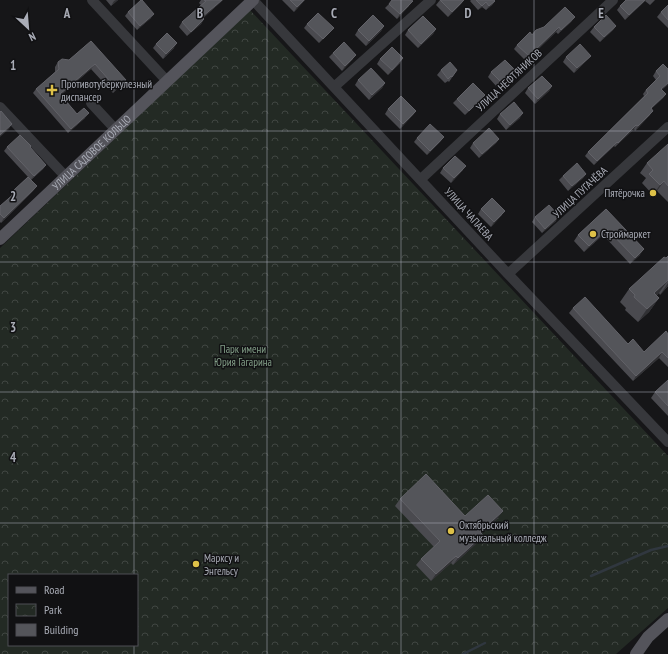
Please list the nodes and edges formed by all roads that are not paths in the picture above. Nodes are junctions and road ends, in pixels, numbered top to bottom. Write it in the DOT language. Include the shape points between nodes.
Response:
graph roads {
  1 [pos="92,0"];
  2 [pos="253,0"];
  3 [pos="431,0"];
  4 [pos="613,0"];
  5 [pos="167,81"];
  6 [pos="334,87"];
  7 [pos="91,103"];
  8 [pos="0,107"];
  9 [pos="668,127"];
  10 [pos="116,130"];
  11 [pos="66,177"];
  12 [pos="421,179"];
  13 [pos="0,240"];
  14 [pos="508,274"];
  15 [pos="668,442"];
  16 [pos="668,619"];
  17 [pos="636,654"];
  1 -- 5 [label="street"];
  2 -- 5 [label="main road, УЛИЦА САДОВОЕ КОЛЬЦО"];
  2 -- 6 [label="street, УЛИЦА ЧАПАЕВА"];
  3 -- 6 [label="street"];
  4 -- 12 [label="street, УЛИЦА НЕФТЯНИКОВ"];
  5 -- 10 [label="main road, УЛИЦА САДОВОЕ КОЛЬЦО"];
  6 -- 12 [label="street, УЛИЦА ЧАПАЕВА"];
  7 -- 10 [label="street"];
  8 -- 11 [label="street"];
  9 -- 14 [label="street, УЛИЦА ПУГАЧЁВА"];
  10 -- 11 [label="main road, УЛИЦА САДОВОЕ КОЛЬЦО"];
  11 -- 13 [label="main road, УЛИЦА САДОВОЕ КОЛЬЦО"];
  12 -- 14 [label="street, УЛИЦА ЧАПАЕВА"];
  14 -- 15 [label="street, УЛИЦА ЧАПАЕВА"];
  16 -- 17 [label="main road" via="648,637"];
}
